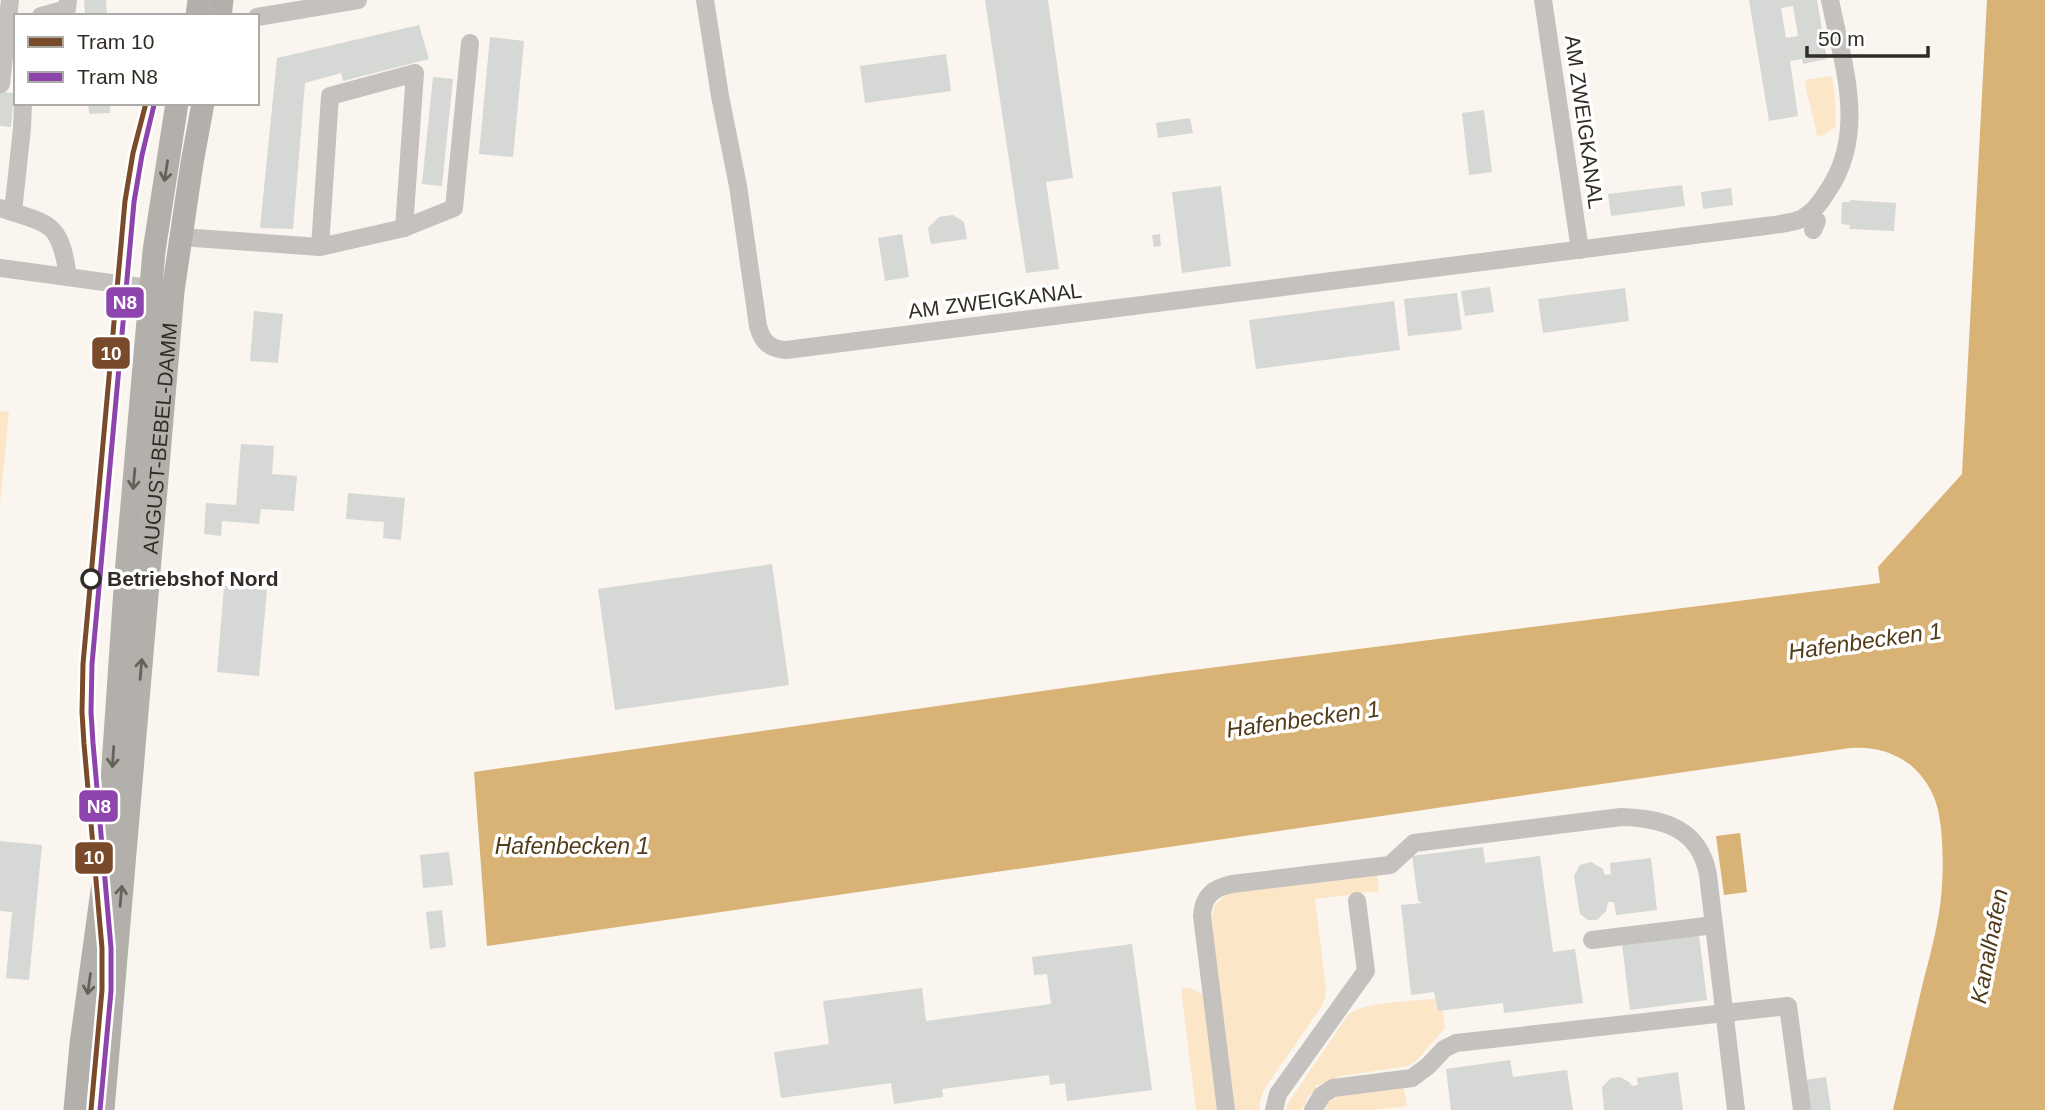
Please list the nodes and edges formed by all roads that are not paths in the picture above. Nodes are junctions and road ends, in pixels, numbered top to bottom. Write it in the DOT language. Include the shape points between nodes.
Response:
graph roads {
  1 [pos="68,0"];
  2 [pos="222,0"];
  3 [pos="358,0"];
  4 [pos="705,0"];
  5 [pos="1543,0"];
  6 [pos="1830,0"];
  7 [pos="9,7"];
  8 [pos="206,12"];
  9 [pos="32,14"];
  10 [pos="47,14"];
  11 [pos="259,17"];
  12 [pos="470,43"];
  13 [pos="6,85"];
  14 [pos="23,105"];
  15 [pos="177,105"];
  16 [pos="203,105"];
  17 [pos="7,210"];
  18 [pos="404,228"];
  19 [pos="181,237"];
  20 [pos="320,247"];
  21 [pos="1580,250"];
  22 [pos="0,268"];
  23 [pos="68,277"];
  24 [pos="162,290"];
  25 [pos="1357,901"];
  26 [pos="1714,925"];
  27 [pos="1592,940"];
  28 [pos="1725,1013"];
  29 [pos="75,1110"];
  30 [pos="103,1110"];
  31 [pos="1226,1110"];
  32 [pos="1274,1110"];
  33 [pos="1313,1110"];
  34 [pos="1736,1110"];
  35 [pos="1802,1110"];
  1 -- 10 [label="street" via="67,9"];
  2 -- 8 [label="main road"];
  3 -- 11 [label="street"];
  4 -- 21 [label="street, AM ZWEIGKANAL" via="758,326 764,341 775,349"];
  5 -- 21 [label="street, AM ZWEIGKANAL"];
  6 -- 21 [label="street, AM ZWEIGKANAL" via="1850,103 1850,129 1837,177 1824,197 1802,218 1781,224"];
  7 -- 9 [label="street"];
  7 -- 13 [label="street"];
  12 -- 18 [label="street" via="454,208"];
  14 -- 17 [label="street"];
  15 -- 24 [label="main road, AUGUST-BEBEL-DAMM, one-way" via="158,222"];
  16 -- 19 [label="main road, AUGUST-BEBEL-DAMM"];
  17 -- 23 [label="street" via="54,230 63,246"];
  18 -- 20 [label="street"];
  18 -- 20 [label="street" via="415,73 330,96"];
  19 -- 20 [label="street"];
  19 -- 24 [label="main road, AUGUST-BEBEL-DAMM"];
  22 -- 23 [label="street"];
  23 -- 24 [label="street"];
  24 -- 29 [label="main road, AUGUST-BEBEL-DAMM, one-way" via="126,574 107,854"];
  30 -- 24 [label="main road, AUGUST-BEBEL-DAMM, one-way"];
  25 -- 32 [label="street" via="1366,971 1278,1094"];
  26 -- 27 [label="street"];
  26 -- 28 [label="street"];
  26 -- 31 [label="street" via="1707,869 1697,845 1676,828 1635,818 1414,844 1390,865 1216,888 1205,899 1202,916"];
  28 -- 33 [label="street" via="1456,1043 1412,1078 1333,1088"];
  28 -- 34 [label="street"];
  28 -- 35 [label="street" via="1788,1006"];
}
